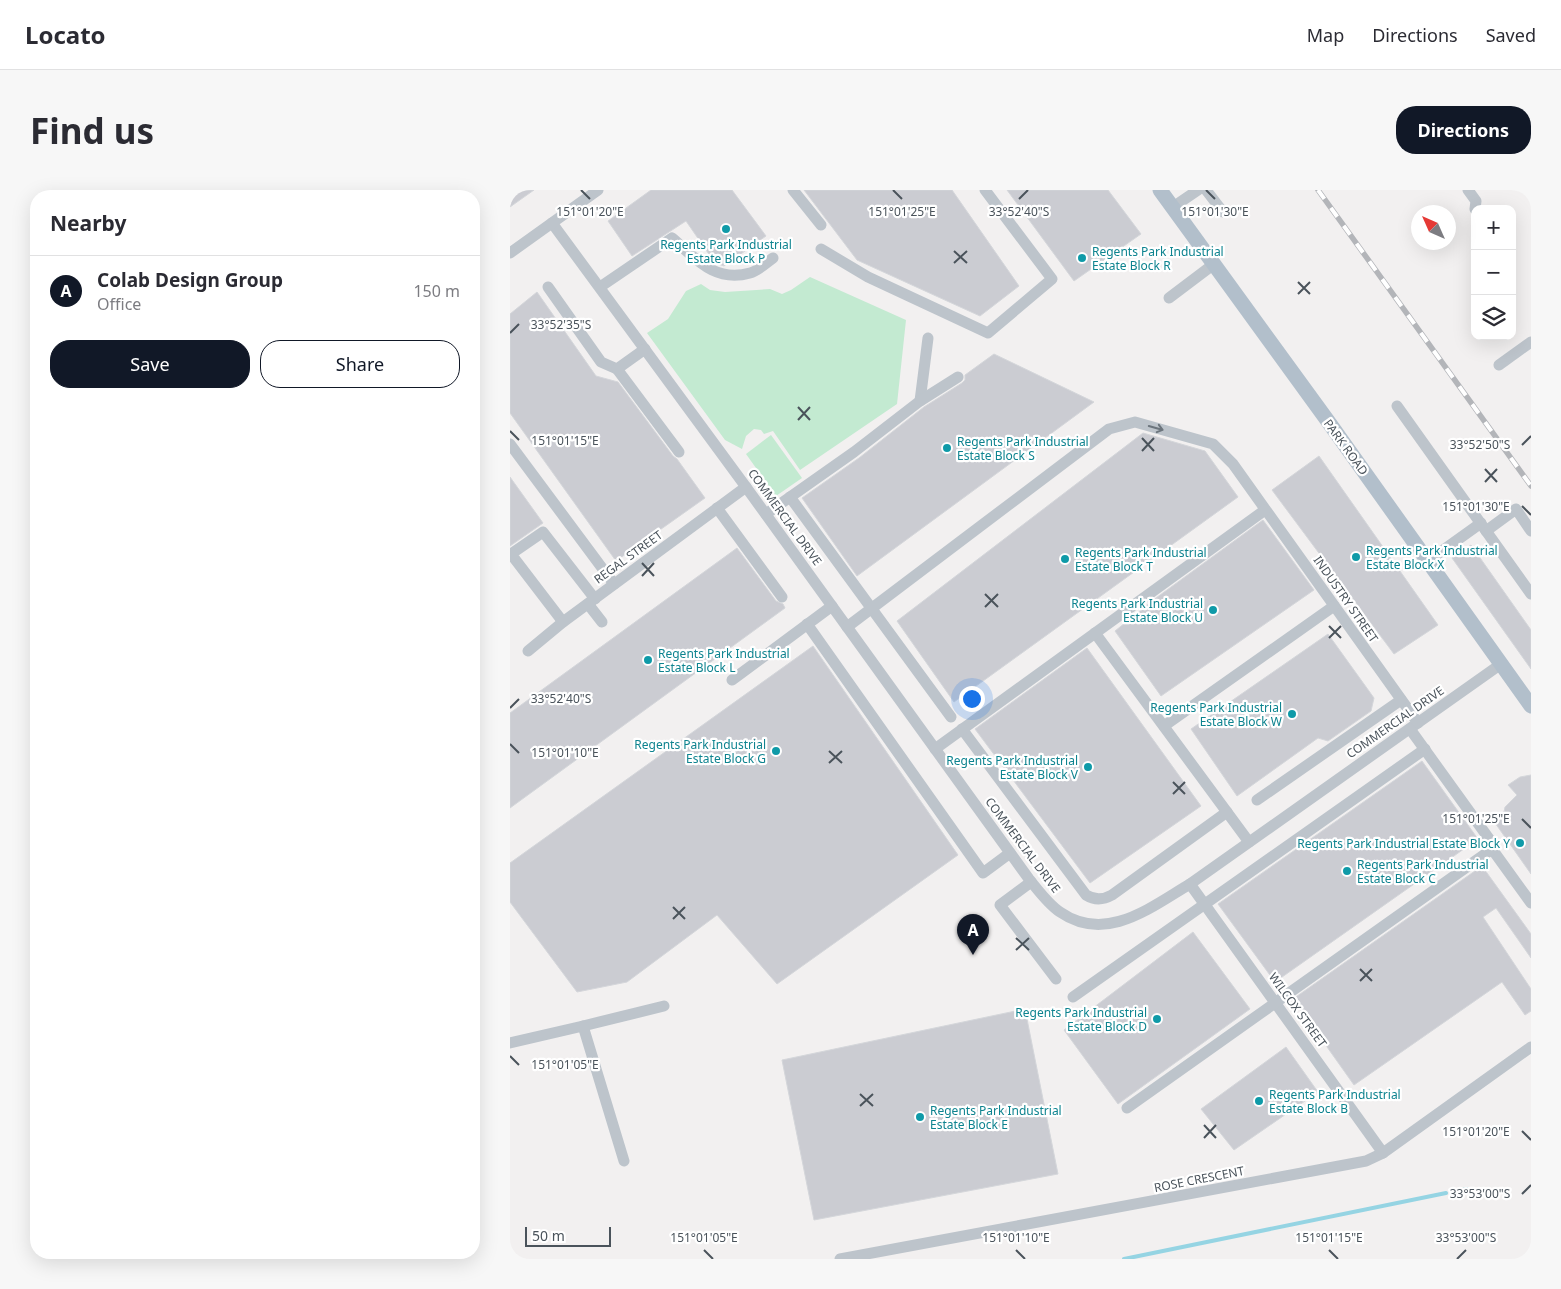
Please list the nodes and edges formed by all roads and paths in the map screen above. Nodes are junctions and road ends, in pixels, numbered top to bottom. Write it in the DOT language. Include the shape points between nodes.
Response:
graph roads {
  1 [pos="598,190"];
  2 [pos="793,190"];
  3 [pos="985,190"];
  4 [pos="1160,190"];
  5 [pos="1198,190"];
  6 [pos="1206,190"];
  7 [pos="1468,190"];
  8 [pos="1476,205"];
  9 [pos="1173,207"];
  10 [pos="1223,212"];
  11 [pos="552,223"];
  12 [pos="821,225"];
  13 [pos="821,248"];
  14 [pos="510,253"];
  15 [pos="773,258"];
  16 [pos="1214,264"];
  17 [pos="548,287"];
  18 [pos="600,287"];
  19 [pos="1169,298"];
  20 [pos="928,338"];
  21 [pos="1531,342"];
  22 [pos="645,349"];
  23 [pos="1499,365"];
  24 [pos="617,369"];
  25 [pos="958,376"];
  26 [pos="920,401"];
  27 [pos="1398,406"];
  28 [pos="512,451"];
  29 [pos="679,452"];
  30 [pos="746,487"];
  31 [pos="790,497"];
  32 [pos="717,508"];
  33 [pos="1265,510"];
  34 [pos="766,514"];
  35 [pos="1483,527"];
  36 [pos="1531,531"];
  37 [pos="511,554"];
  38 [pos="1428,561"];
  39 [pos="614,584"];
  40 [pos="1531,594"];
  41 [pos="782,598"];
  42 [pos="591,601"];
  43 [pos="832,606"];
  44 [pos="1334,606"];
  45 [pos="871,609"];
  46 [pos="563,622"];
  47 [pos="602,622"];
  48 [pos="807,624"];
  49 [pos="847,627"];
  50 [pos="1095,633"];
  51 [pos="528,652"];
  52 [pos="1501,664"];
  53 [pos="732,680"];
  54 [pos="1401,700"];
  55 [pos="1531,706"];
  56 [pos="951,717"];
  57 [pos="1164,726"];
  58 [pos="1414,726"];
  59 [pos="962,729"];
  60 [pos="935,749"];
  61 [pos="1425,749"];
  62 [pos="1256,800"];
  63 [pos="1227,812"];
  64 [pos="1249,842"];
  65 [pos="1492,849"];
  66 [pos="1010,852"];
  67 [pos="1032,882"];
  68 [pos="1190,884"];
  69 [pos="1531,904"];
  70 [pos="1205,905"];
  71 [pos="1056,979"];
  72 [pos="1073,997"];
  73 [pos="1276,1003"];
  74 [pos="664,1006"];
  75 [pos="584,1026"];
  76 [pos="510,1043"];
  77 [pos="1531,1047"];
  78 [pos="1127,1108"];
  79 [pos="1384,1153"];
  80 [pos="624,1161"];
  81 [pos="840,1259"];
  1 -- 11 [label="street"];
  2 -- 12 [label="street"];
  3 -- 13 [label="street" via="1052,279 988,334 868,277"];
  4 -- 9 [label="main road, PARK ROAD"];
  5 -- 9 [label="street"];
  6 -- 10 [label="street"];
  7 -- 8 [label="street"];
  9 -- 16 [label="main road, PARK ROAD"];
  11 -- 14 [label="street"];
  11 -- 18 [label="street, COMMERCIAL DRIVE"];
  15 -- 18 [label="street" via="752,273 731,275 706,268 672,238"];
  16 -- 19 [label="street"];
  16 -- 38 [label="main road, PARK ROAD"];
  17 -- 24 [label="street" via="601,362"];
  18 -- 22 [label="street, COMMERCIAL DRIVE"];
  20 -- 26 [label="street"];
  21 -- 23 [label="street"];
  22 -- 24 [label="street"];
  22 -- 30 [label="street, COMMERCIAL DRIVE"];
  24 -- 29 [label="street"];
  25 -- 26 [label="street"];
  26 -- 31 [label="street"];
  27 -- 35 [label="street"];
  28 -- 39 [label="street"];
  30 -- 32 [label="street, REGAL STREET"];
  30 -- 34 [label="street, COMMERCIAL DRIVE"];
  31 -- 34 [label="street"];
  31 -- 45 [label="street"];
  32 -- 39 [label="street, REGAL STREET"];
  32 -- 41 [label="street"];
  33 -- 44 [label="street, INDUSTRY STREET"];
  45 -- 33 [label="street, INDUSTRY STREET, one-way" via="1109,429 1135,422 1213,444 1233,464"];
  33 -- 50 [label="street"];
  34 -- 43 [label="street, COMMERCIAL DRIVE"];
  35 -- 36 [label="street" via="1516,509"];
  35 -- 38 [label="street"];
  35 -- 40 [label="street"];
  37 -- 42 [label="street" via="543,532"];
  37 -- 46 [label="street"];
  38 -- 52 [label="main road, PARK ROAD"];
  39 -- 42 [label="street, REGAL STREET"];
  42 -- 46 [label="street, REGAL STREET"];
  42 -- 47 [label="street"];
  43 -- 48 [label="street"];
  43 -- 49 [label="street, COMMERCIAL DRIVE"];
  44 -- 54 [label="street, INDUSTRY STREET"];
  44 -- 57 [label="street"];
  45 -- 49 [label="street"];
  45 -- 56 [label="street"];
  46 -- 51 [label="street, REGAL STREET"];
  48 -- 53 [label="street"];
  48 -- 66 [label="street" via="983,873"];
  49 -- 60 [label="street, COMMERCIAL DRIVE"];
  50 -- 57 [label="street"];
  50 -- 59 [label="street"];
  52 -- 55 [label="main road, PARK ROAD"];
  52 -- 58 [label="street, COMMERCIAL DRIVE"];
  54 -- 58 [label="street, INDUSTRY STREET"];
  54 -- 62 [label="street"];
  57 -- 63 [label="street"];
  58 -- 61 [label="street, INDUSTRY STREET"];
  58 -- 64 [label="street, COMMERCIAL DRIVE"];
  59 -- 60 [label="street"];
  59 -- 63 [label="street" via="1091,898 1112,895"];
  60 -- 66 [label="street, COMMERCIAL DRIVE"];
  61 -- 65 [label="street, INDUSTRY STREET" via="1495,847"];
  61 -- 70 [label="street"];
  63 -- 64 [label="street"];
  64 -- 68 [label="street, COMMERCIAL DRIVE"];
  65 -- 69 [label="street, INDUSTRY STREET"];
  65 -- 73 [label="street"];
  66 -- 67 [label="street, COMMERCIAL DRIVE"];
  67 -- 68 [label="street, COMMERCIAL DRIVE" via="1060,912 1089,925 1125,921"];
  67 -- 71 [label="street" via="1000,905"];
  68 -- 70 [label="street, WILCOX STREET"];
  70 -- 72 [label="street"];
  70 -- 73 [label="street, WILCOX STREET"];
  73 -- 78 [label="street"];
  73 -- 79 [label="street, WILCOX STREET"];
  74 -- 75 [label="street"];
  75 -- 76 [label="street"];
  75 -- 80 [label="street"];
  77 -- 79 [label="street, ROSE CRESCENT"];
  79 -- 81 [label="street, ROSE CRESCENT" via="1366,1161"];
}
